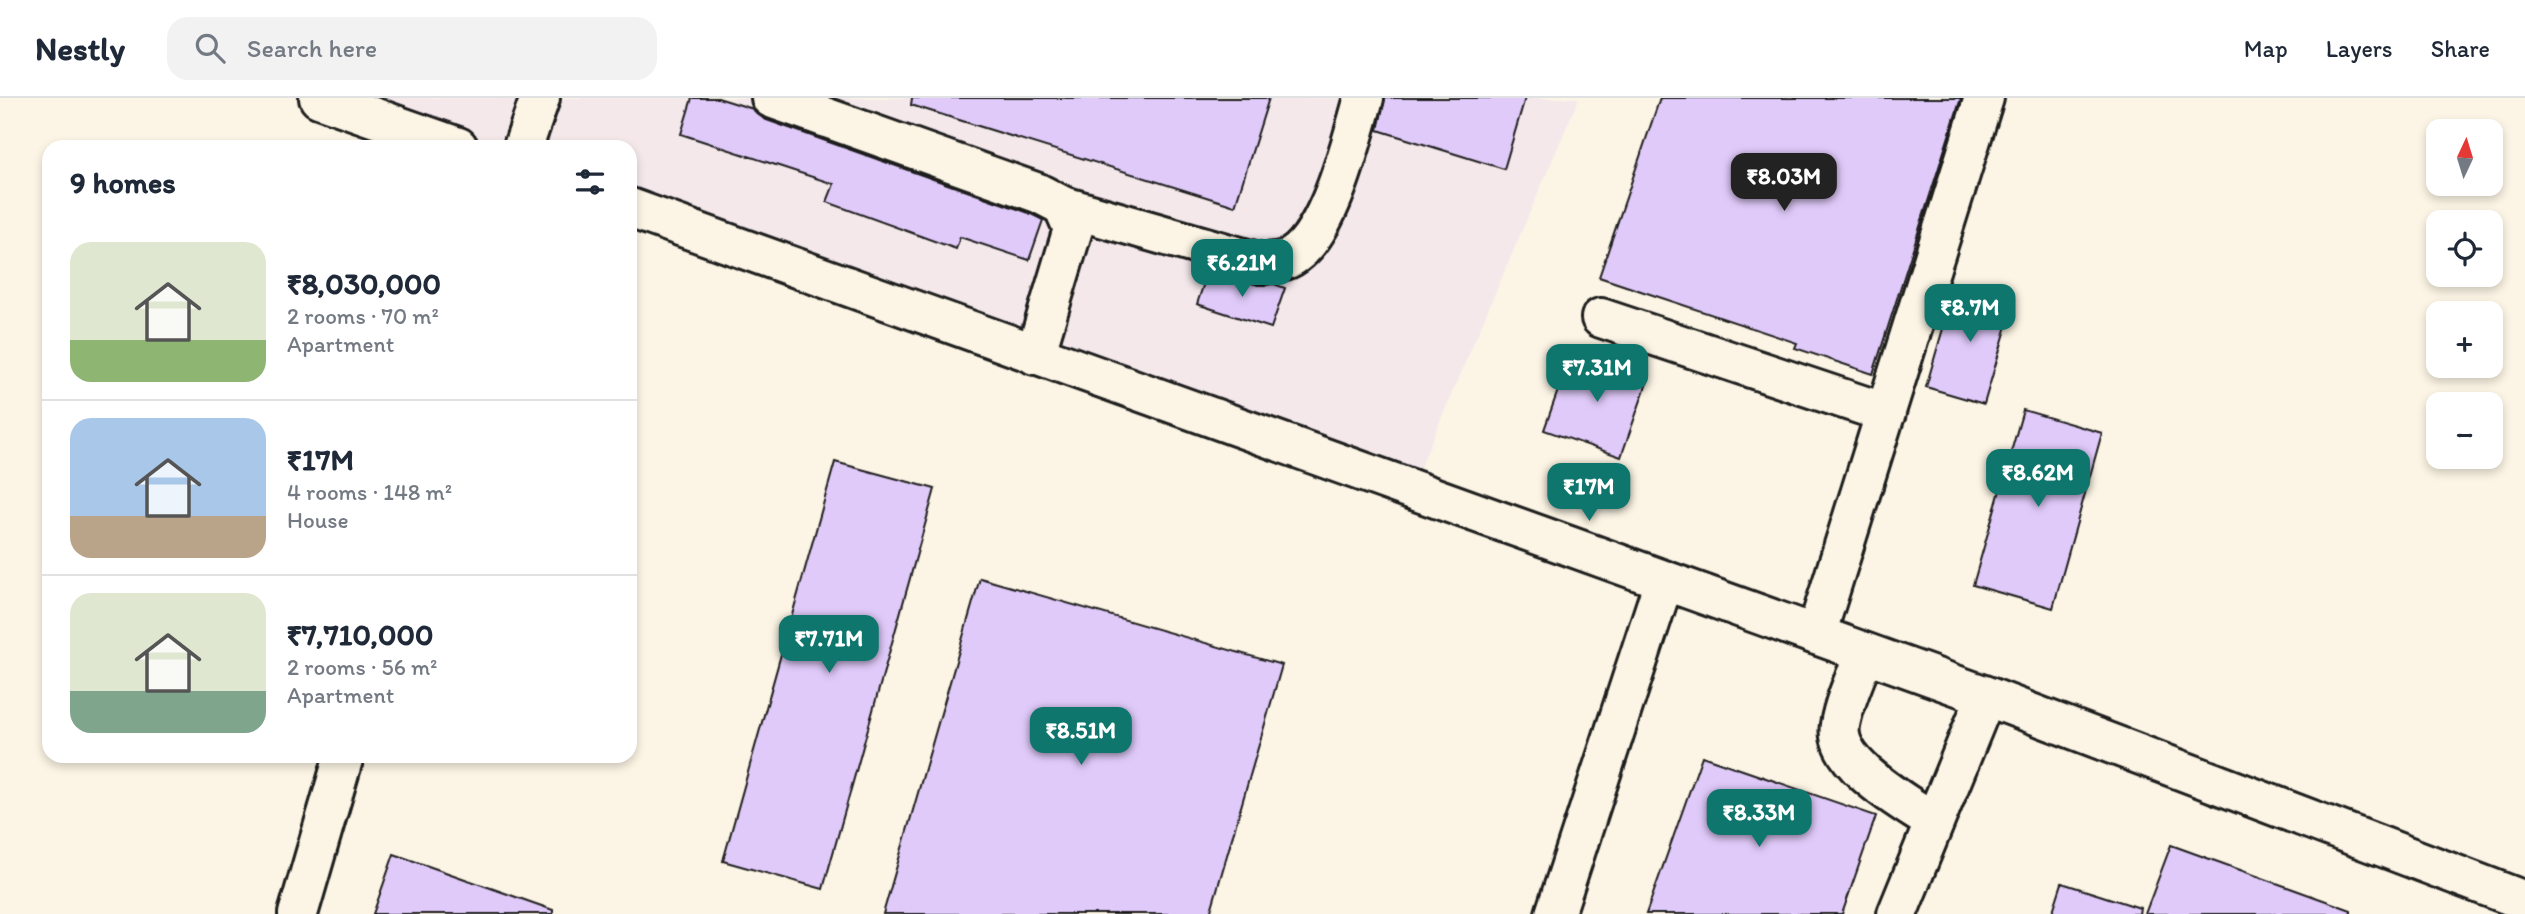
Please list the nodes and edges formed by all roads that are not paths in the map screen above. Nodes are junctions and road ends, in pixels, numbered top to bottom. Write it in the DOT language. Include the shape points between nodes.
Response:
graph roads {
  1 [pos="319,98"];
  2 [pos="771,98"];
  3 [pos="1364,98"];
  4 [pos="1984,98"];
  5 [pos="537,100"];
  6 [pos="438,140"];
  7 [pos="525,140"];
  8 [pos="1063,206"];
  9 [pos="637,211"];
  10 [pos="1601,318"];
  11 [pos="1035,355"];
  12 [pos="1886,413"];
  13 [pos="1664,581"];
  14 [pos="1816,635"];
  15 [pos="1865,653"];
  16 [pos="1986,695"];
  17 [pos="342,763"];
  18 [pos="1934,822"];
  19 [pos="2525,901"];
  20 [pos="298,914"];
  21 [pos="1555,914"];
  22 [pos="1897,914"];
  1 -- 6 [label="street"];
  2 -- 8 [label="street" via="1038,193"];
  3 -- 8 [label="street" via="1321,224 1306,245 1287,260 1264,264"];
  4 -- 12 [label="street"];
  5 -- 7 [label="street"];
  8 -- 11 [label="street" via="1073,229"];
  9 -- 11 [label="street"];
  10 -- 12 [label="street"];
  11 -- 13 [label="street"];
  12 -- 14 [label="street"];
  13 -- 14 [label="street"];
  13 -- 21 [label="street"];
  14 -- 15 [label="street"];
  15 -- 16 [label="street"];
  15 -- 18 [label="street" via="1839,728 1848,757 1873,781"];
  16 -- 18 [label="street"];
  16 -- 19 [label="street"];
  17 -- 20 [label="street"];
  18 -- 22 [label="street"];
}
